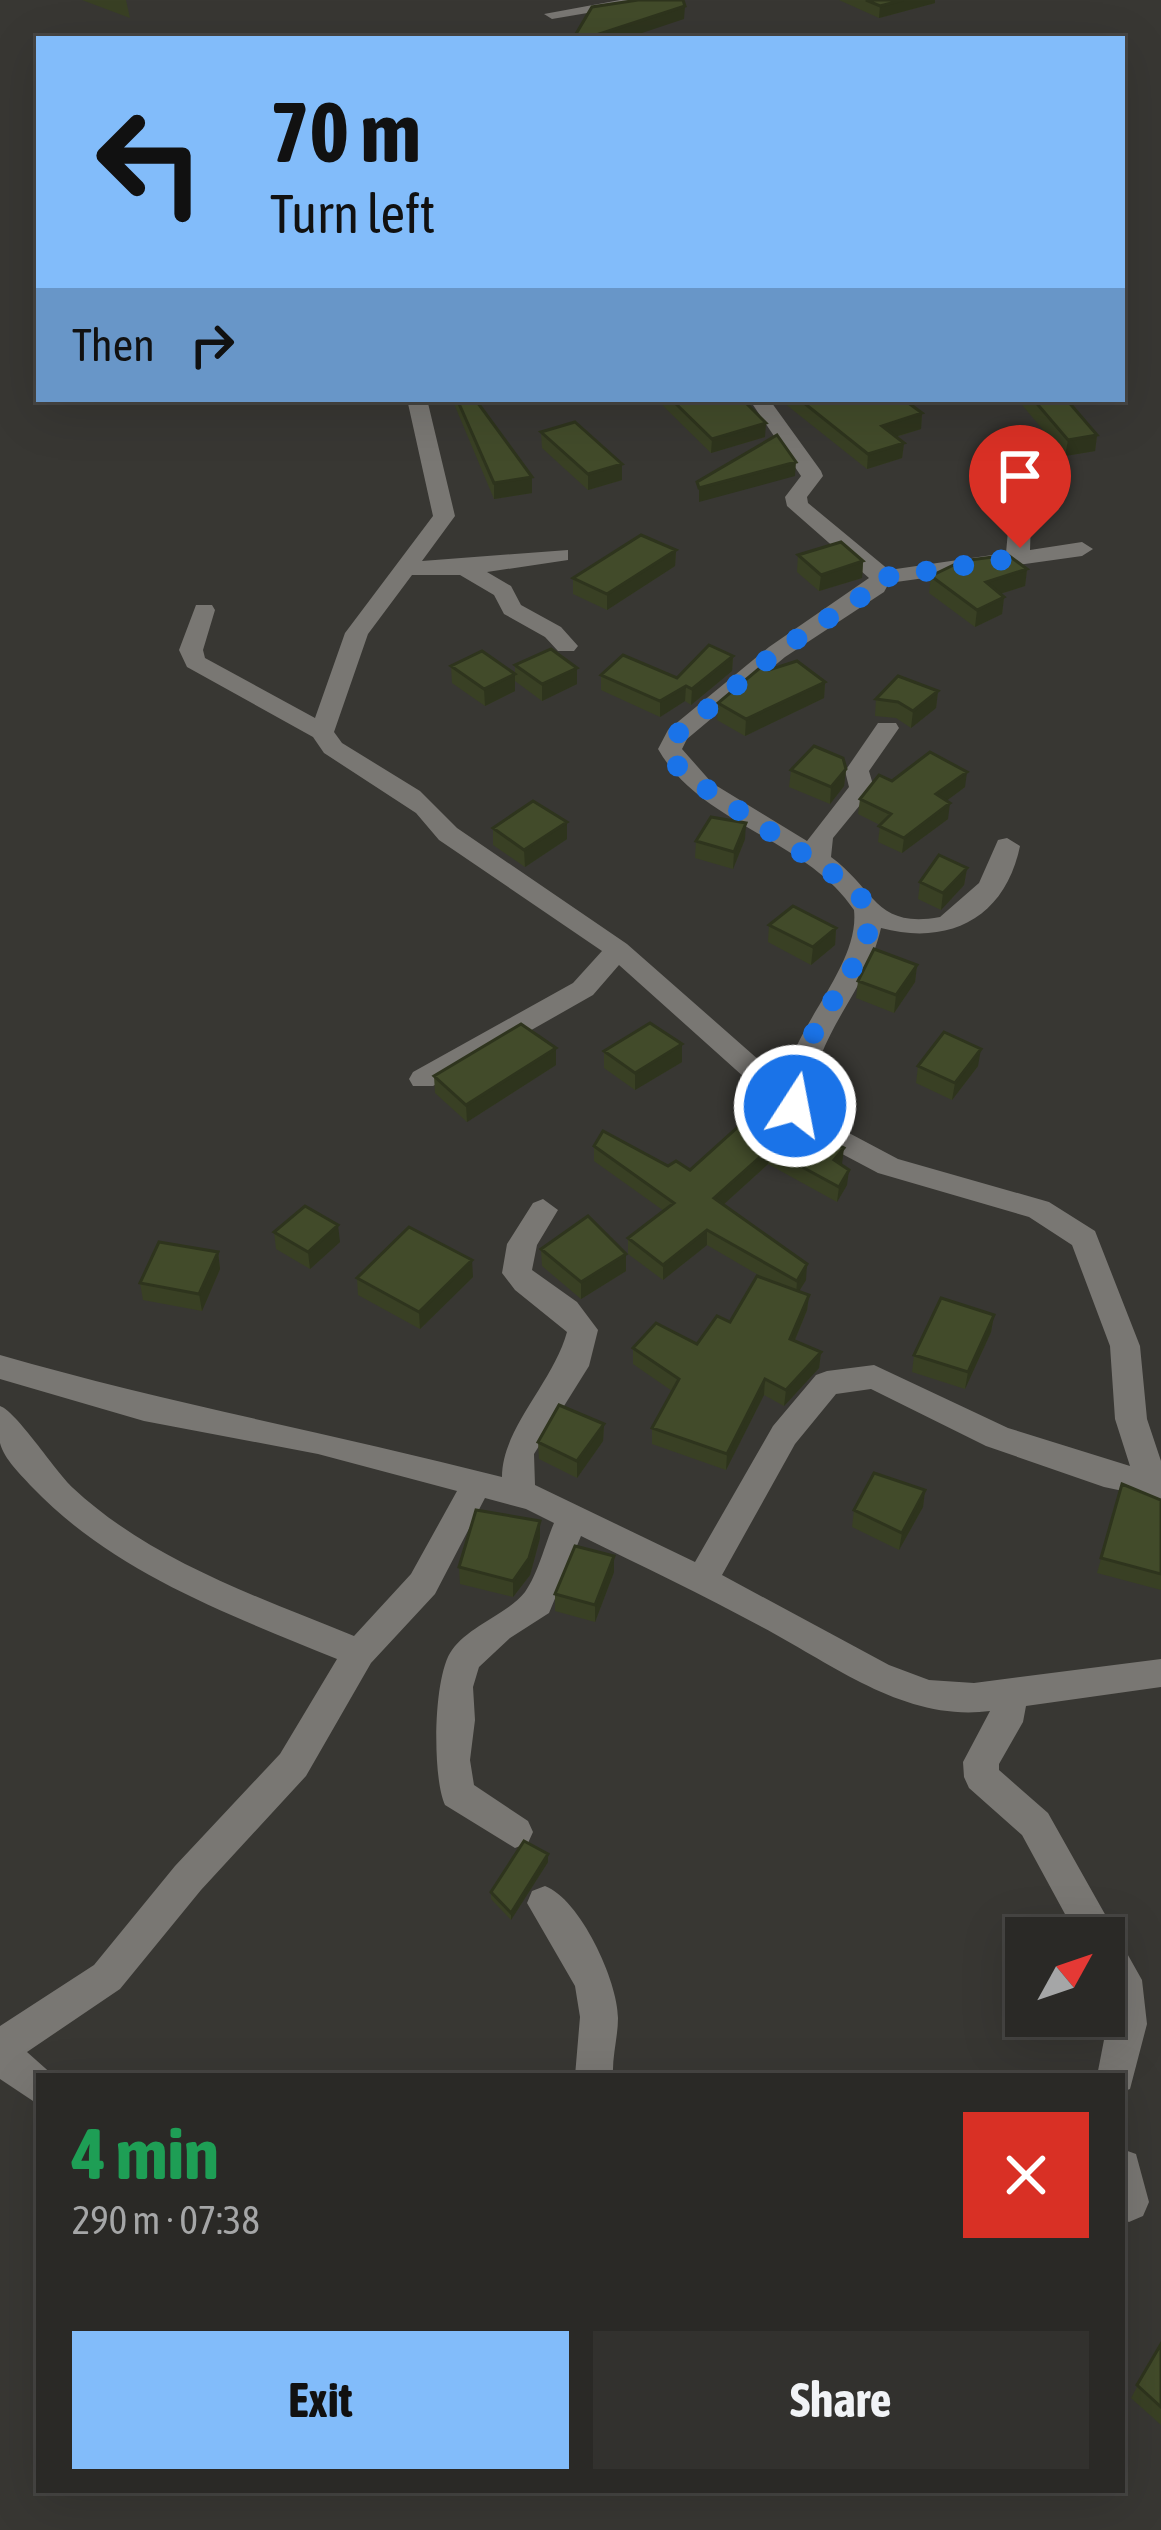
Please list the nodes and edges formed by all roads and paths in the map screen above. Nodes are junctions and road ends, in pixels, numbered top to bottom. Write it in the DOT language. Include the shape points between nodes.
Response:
graph roads {
  1 [pos="656,0"];
  2 [pos="552,14"];
  3 [pos="418,402"];
  4 [pos="761,402"];
  5 [pos="1020,520"];
  6 [pos="1082,549"];
  7 [pos="560,555"];
  8 [pos="1015,558"];
  9 [pos="403,568"];
  10 [pos="465,568"];
  11 [pos="880,578"];
  12 [pos="204,610"];
  13 [pos="566,646"];
  14 [pos="887,728"];
  15 [pos="322,732"];
  16 [pos="1007,846"];
  17 [pos="818,863"];
  18 [pos="870,916"];
  19 [pos="618,950"];
  20 [pos="423,1078"];
  21 [pos="795,1106"];
  22 [pos="543,1210"];
  23 [pos="0,1367"];
  24 [pos="0,1418"];
  25 [pos="477,1483"];
  26 [pos="1159,1485"];
  27 [pos="519,1494"];
  28 [pos="573,1517"];
  29 [pos="702,1581"];
  30 [pos="358,1653"];
  31 [pos="1161,1672"];
  32 [pos="1010,1693"];
  33 [pos="515,1832"];
  34 [pos="545,1903"];
  35 [pos="1086,1917"];
  36 [pos="1125,1973"];
  37 [pos="1125,2034"];
  38 [pos="1124,2037"];
  39 [pos="0,2051"];
  40 [pos="594,2073"];
  41 [pos="1117,2073"];
  42 [pos="36,2084"];
  1 -- 2 [label="street"];
  3 -- 9 [label="street" via="443,516"];
  4 -- 11 [label="street" via="812,476 798,506"];
  5 -- 8 [label="street"];
  6 -- 8 [label="street"];
  7 -- 10 [label="street"];
  8 -- 11 [label="street"];
  9 -- 10 [label="street"];
  9 -- 15 [label="street" via="358,633"];
  10 -- 13 [label="street"];
  11 -- 17 [label="street" via="777,652 670,748 674,763 699,784"];
  12 -- 15 [label="street" via="195,662"];
  14 -- 17 [label="street" via="857,771 862,788 820,837"];
  15 -- 19 [label="street" via="448,834"];
  16 -- 18 [label="street" via="999,875 957,922 927,928"];
  17 -- 18 [label="street" via="860,895"];
  18 -- 21 [label="street" via="863,949 807,1047"];
  19 -- 20 [label="street" via="583,989"];
  19 -- 21 [label="street"];
  21 -- 26 [label="street" via="822,1131 888,1166 1039,1209 1084,1239 1125,1346 1143,1460"];
  22 -- 27 [label="street" via="522,1244 517,1273 530,1289 568,1306 583,1330 573,1366 518,1453"];
  23 -- 25 [label="street" via="144,1409"];
  24 -- 30 [label="street" via="15,1449 72,1504 137,1549 204,1588"];
  25 -- 27 [label="street"];
  25 -- 30 [label="street" via="423,1584"];
  26 -- 29 [label="street" via="997,1437 874,1377 827,1383 784,1435"];
  27 -- 28 [label="street"];
  28 -- 29 [label="street"];
  28 -- 33 [label="street" via="537,1603 464,1660 456,1687 458,1794"];
  29 -- 32 [label="street" via="928,1695"];
  30 -- 39 [label="street" via="293,1765 107,1977"];
  31 -- 32 [label="street"];
  32 -- 35 [label="street" via="982,1777 1035,1824"];
  34 -- 40 [label="street" via="590,1970 599,2017"];
  36 -- 37 [label="street"];
  38 -- 41 [label="street"];
  39 -- 42 [label="street"];
}
